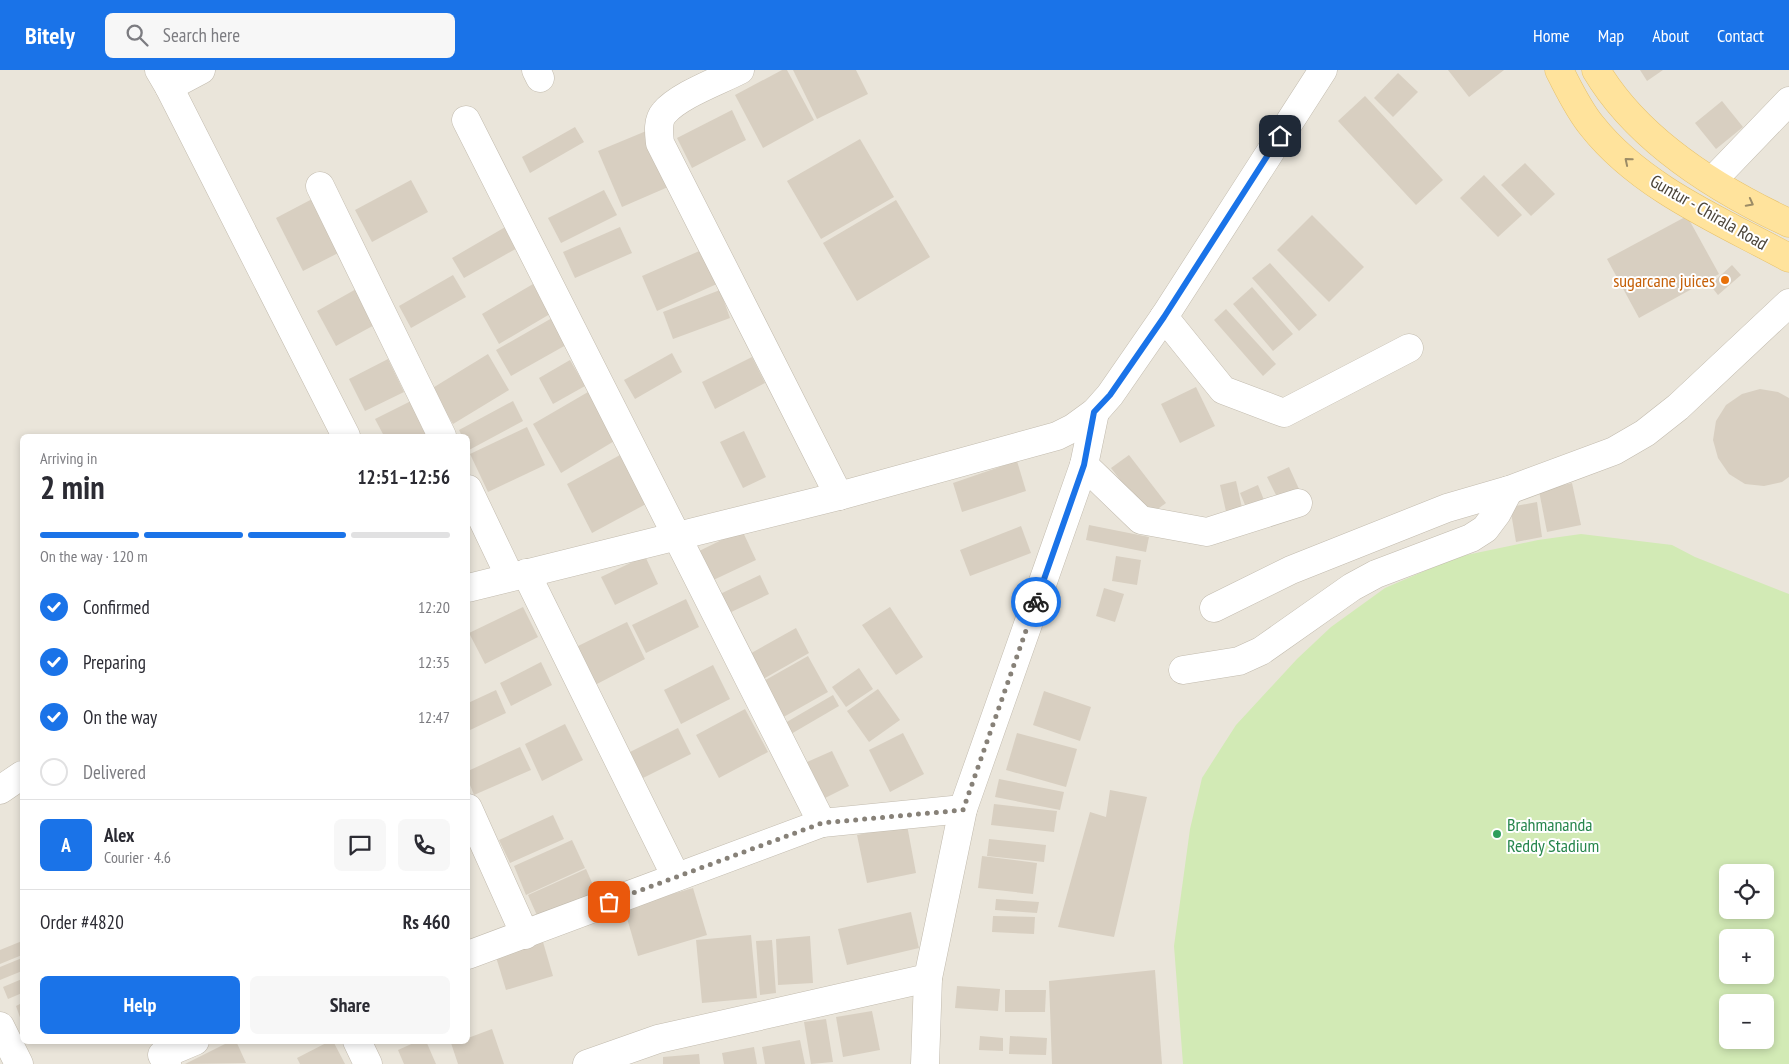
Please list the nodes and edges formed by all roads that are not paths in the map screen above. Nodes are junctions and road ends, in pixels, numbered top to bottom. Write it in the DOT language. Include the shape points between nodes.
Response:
graph roads {
  1 [pos="201,70"];
  2 [pos="740,70"];
  3 [pos="1323,70"];
  4 [pos="1559,70"];
  5 [pos="1596,70"];
  6 [pos="164,78"];
  7 [pos="1789,101"];
  8 [pos="466,120"];
  9 [pos="1713,180"];
  10 [pos="320,186"];
  11 [pos="1789,223"];
  12 [pos="1789,258"];
  13 [pos="1789,303"];
  14 [pos="1164,317"];
  15 [pos="1409,348"];
  16 [pos="1094,412"];
  17 [pos="345,434"];
  18 [pos="441,434"];
  19 [pos="1084,465"];
  20 [pos="1509,490"];
  21 [pos="470,492"];
  22 [pos="839,496"];
  23 [pos="1298,503"];
  24 [pos="676,536"];
  25 [pos="518,575"];
  26 [pos="470,587"];
  27 [pos="1214,608"];
  28 [pos="1182,670"];
  29 [pos="20,775"];
  30 [pos="0,790"];
  31 [pos="963,810"];
  32 [pos="470,812"];
  33 [pos="822,823"];
  34 [pos="676,877"];
  35 [pos="525,934"];
  36 [pos="470,954"];
  37 [pos="928,978"];
  38 [pos="0,1026"];
  39 [pos="189,1044"];
  40 [pos="358,1044"];
  41 [pos="18,1064"];
  42 [pos="166,1064"];
  43 [pos="368,1064"];
  44 [pos="587,1064"];
  45 [pos="925,1064"];
  1 -- 6 [label="street"];
  2 -- 22 [label="street" via="663,113 658,127 660,144"];
  3 -- 14 [label="street"];
  12 -- 4 [label="main road, Guntur - Chirala Road, one-way" via="1658,186 1592,126"];
  5 -- 9 [label="main road, Guntur - Chirala Road" via="1620,104 1645,130 1668,151"];
  6 -- 17 [label="street"];
  7 -- 9 [label="street"];
  8 -- 24 [label="street"];
  9 -- 11 [label="main road, Guntur - Chirala Road, one-way"];
  10 -- 18 [label="street"];
  13 -- 20 [label="street" via="1678,407 1645,433 1614,451"];
  14 -- 15 [label="street" via="1223,390 1284,412"];
  14 -- 16 [label="street" via="1110,395"];
  16 -- 19 [label="street"];
  16 -- 22 [label="street" via="1057,436"];
  19 -- 23 [label="street" via="1142,520 1188,529 1207,532"];
  19 -- 31 [label="street"];
  20 -- 27 [label="street" via="1447,508 1291,570"];
  20 -- 28 [label="street" via="1497,513 1471,538 1376,574 1239,661"];
  21 -- 25 [label="street"];
  22 -- 24 [label="street"];
  24 -- 25 [label="street"];
  24 -- 33 [label="street"];
  25 -- 26 [label="street"];
  25 -- 34 [label="street"];
  29 -- 30 [label="street"];
  31 -- 33 [label="street"];
  31 -- 37 [label="street"];
  32 -- 35 [label="street"];
  33 -- 34 [label="street"];
  34 -- 35 [label="street"];
  35 -- 36 [label="street"];
  37 -- 44 [label="street" via="658,1039"];
  37 -- 45 [label="street"];
  38 -- 41 [label="street"];
  39 -- 42 [label="street" via="162,1055"];
  40 -- 43 [label="street"];
}
